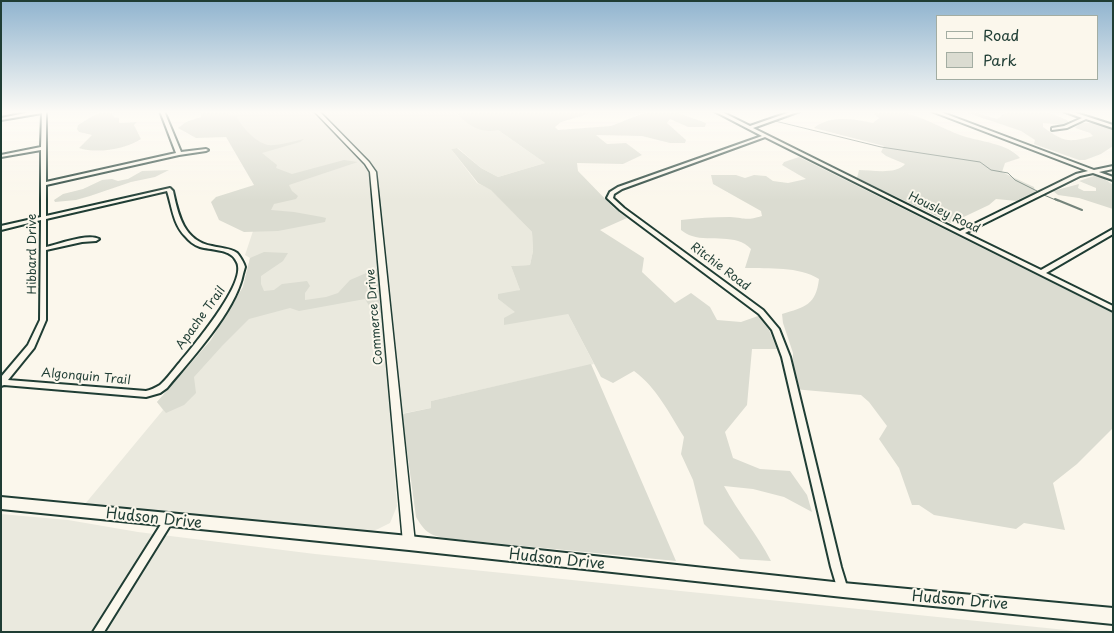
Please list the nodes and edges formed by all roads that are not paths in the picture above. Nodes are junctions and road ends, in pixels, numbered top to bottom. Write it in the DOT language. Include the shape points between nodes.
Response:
graph roads {
  1 [pos="44,141"];
  2 [pos="174,141"];
  3 [pos="346,141"];
  4 [pos="752,141"];
  5 [pos="774,141"];
  6 [pos="1012,141"];
  7 [pos="44,148"];
  8 [pos="206,150"];
  9 [pos="179,154"];
  10 [pos="1,156"];
  11 [pos="1113,167"];
  12 [pos="1093,171"];
  13 [pos="1113,179"];
  14 [pos="44,184"];
  15 [pos="44,218"];
  16 [pos="1,228"];
  17 [pos="1113,231"];
  18 [pos="960,233"];
  19 [pos="96,239"];
  20 [pos="44,249"];
  21 [pos="1041,274"];
  22 [pos="1113,309"];
  23 [pos="2,382"];
  24 [pos="165,385"];
  25 [pos="1,503"];
  26 [pos="168,521"];
  27 [pos="410,543"];
  28 [pos="844,590"];
  29 [pos="1113,616"];
  30 [pos="98,632"];
  1 -- 7 [label="street, Hibbard Drive"];
  2 -- 9 [label="street"];
  3 -- 27 [label="street, Commerce Drive" via="367,162 373,174"];
  4 -- 28 [label="street, Ritchie Road" via="620,188 610,197 615,204 753,306 775,329 786,357"];
  5 -- 18 [label="street, Housley Road"];
  6 -- 12 [label="street"];
  7 -- 10 [label="street"];
  7 -- 14 [label="street, Hibbard Drive"];
  8 -- 9 [label="street"];
  9 -- 14 [label="street"];
  11 -- 12 [label="street"];
  12 -- 13 [label="street"];
  12 -- 18 [label="street" via="1078,175"];
  14 -- 15 [label="street, Hibbard Drive"];
  15 -- 16 [label="street"];
  15 -- 20 [label="street, Hibbard Drive"];
  15 -- 24 [label="street, Apache Trail" via="162,189 170,190 186,236 200,245 231,252 240,259 238,284 227,306"];
  17 -- 21 [label="street"];
  18 -- 21 [label="street, Housley Road"];
  19 -- 20 [label="street"];
  20 -- 23 [label="street, Hibbard Drive" via="42,324 31,346"];
  21 -- 22 [label="street, Housley Road"];
  23 -- 24 [label="street, Algonquin Trail" via="146,394"];
  25 -- 26 [label="main road, Hudson Drive"];
  26 -- 27 [label="main road, Hudson Drive"];
  26 -- 30 [label="street"];
  27 -- 28 [label="main road, Hudson Drive"];
  28 -- 29 [label="main road, Hudson Drive"];
}
